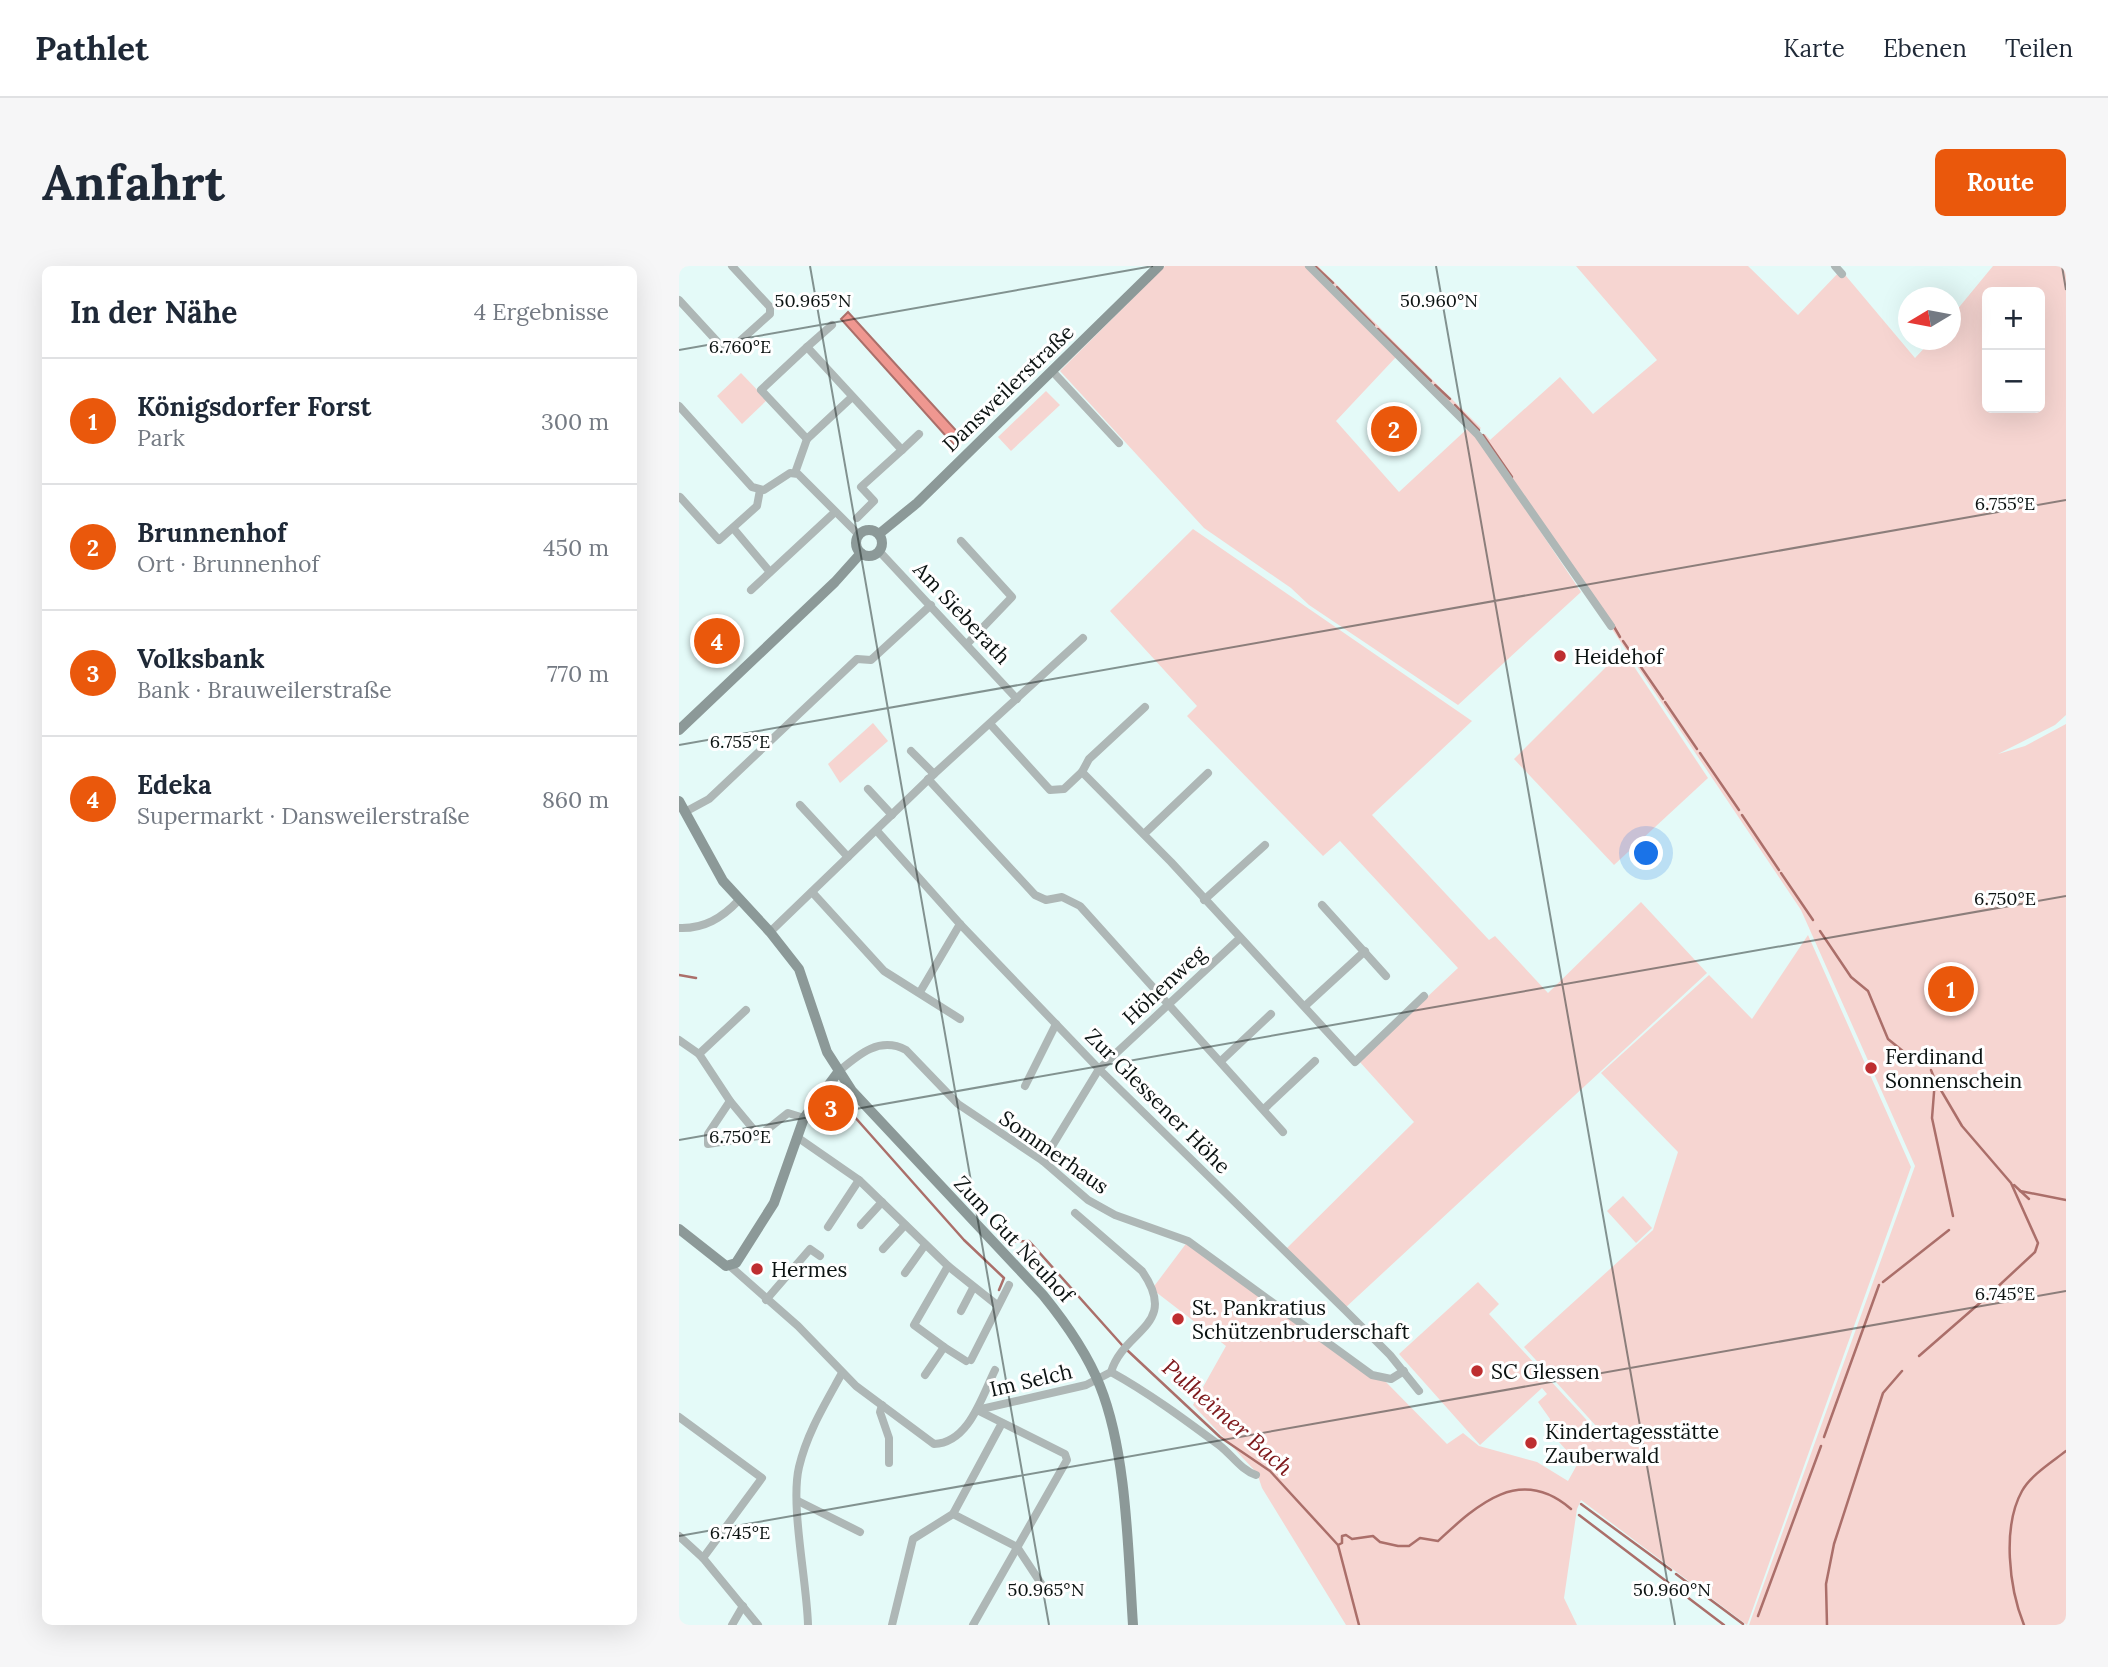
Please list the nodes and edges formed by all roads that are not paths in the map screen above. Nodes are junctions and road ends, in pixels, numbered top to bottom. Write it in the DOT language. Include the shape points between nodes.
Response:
graph roads {
  1 [pos="733,266"];
  2 [pos="1159,266"];
  3 [pos="1310,266"];
  4 [pos="1835,266"];
  5 [pos="1842,274"];
  6 [pos="679,300"];
  7 [pos="832,324"];
  8 [pos="807,347"];
  9 [pos="1053,372"];
  10 [pos="852,397"];
  11 [pos="679,406"];
  12 [pos="919,434"];
  13 [pos="807,439"];
  14 [pos="1119,443"];
  15 [pos="902,450"];
  16 [pos="795,472"];
  17 [pos="760,490"];
  18 [pos="680,497"];
  19 [pos="835,512"];
  20 [pos="857,518"];
  21 [pos="733,528"];
  22 [pos="879,534"];
  23 [pos="859,535"];
  24 [pos="961,541"];
  25 [pos="880,551"];
  26 [pos="861,553"];
  27 [pos="771,572"];
  28 [pos="751,590"];
  29 [pos="931,606"];
  30 [pos="1611,626"];
  31 [pos="1083,638"];
  32 [pos="967,644"];
  33 [pos="1017,699"];
  34 [pos="1145,706"];
  35 [pos="991,725"];
  36 [pos="679,730"];
  37 [pos="911,751"];
  38 [pos="1082,772"];
  39 [pos="1208,773"];
  40 [pos="931,777"];
  41 [pos="868,789"];
  42 [pos="679,801"];
  43 [pos="800,805"];
  44 [pos="685,812"];
  45 [pos="892,816"];
  46 [pos="877,831"];
  47 [pos="1144,835"];
  48 [pos="1265,845"];
  49 [pos="848,857"];
  50 [pos="812,892"];
  51 [pos="739,900"];
  52 [pos="1204,900"];
  53 [pos="1322,905"];
  54 [pos="960,925"];
  55 [pos="679,928"];
  56 [pos="770,932"];
  57 [pos="1240,938"];
  58 [pos="1365,951"];
  59 [pos="1386,976"];
  60 [pos="920,992"];
  61 [pos="1424,996"];
  62 [pos="1170,1004"];
  63 [pos="1305,1006"];
  64 [pos="746,1010"];
  65 [pos="1272,1014"];
  66 [pos="960,1018"];
  67 [pos="1056,1024"];
  68 [pos="679,1040"];
  69 [pos="699,1054"];
  70 [pos="1221,1061"];
  71 [pos="1315,1061"];
  72 [pos="1099,1069"];
  73 [pos="839,1071"];
  74 [pos="1025,1086"];
  75 [pos="730,1101"];
  76 [pos="1264,1109"];
  77 [pos="804,1118"];
  78 [pos="1283,1132"];
  79 [pos="759,1136"];
  80 [pos="797,1136"];
  81 [pos="1043,1161"];
  82 [pos="859,1180"];
  83 [pos="882,1202"];
  84 [pos="1075,1213"];
  85 [pos="861,1225"];
  86 [pos="905,1225"];
  87 [pos="828,1227"];
  88 [pos="679,1229"];
  89 [pos="925,1245"];
  90 [pos="883,1249"];
  91 [pos="820,1256"];
  92 [pos="948,1266"];
  93 [pos="731,1267"];
  94 [pos="905,1273"];
  95 [pos="1009,1285"];
  96 [pos="973,1288"];
  97 [pos="767,1300"];
  98 [pos="997,1305"];
  99 [pos="961,1311"];
  100 [pos="944,1347"];
  101 [pos="995,1370"];
  102 [pos="1404,1371"];
  103 [pos="842,1373"];
  104 [pos="1111,1373"];
  105 [pos="925,1375"];
  106 [pos="1097,1379"];
  107 [pos="1419,1391"];
  108 [pos="882,1405"];
  109 [pos="975,1412"];
  110 [pos="679,1417"];
  111 [pos="1002,1423"];
  112 [pos="889,1463"];
  113 [pos="1257,1475"];
  114 [pos="798,1501"];
  115 [pos="953,1514"];
  116 [pos="860,1532"];
  117 [pos="679,1536"];
  118 [pos="682,1547"];
  119 [pos="1017,1547"];
  120 [pos="703,1558"];
  121 [pos="1048,1594"];
  122 [pos="743,1606"];
  123 [pos="732,1625"];
  124 [pos="758,1625"];
  125 [pos="808,1625"];
  126 [pos="892,1625"];
  127 [pos="973,1625"];
  128 [pos="1133,1625"];
  1 -- 6 [label="street" via="770,307 770,314 730,350 725,350"];
  2 -- 9 [label="main road, Dansweilerstraße"];
  3 -- 30 [label="street" via="1478,435"];
  4 -- 5 [label="street"];
  7 -- 8 [label="street"];
  8 -- 10 [label="street"];
  8 -- 13 [label="street" via="761,390"];
  9 -- 14 [label="street"];
  9 -- 22 [label="main road, Dansweilerstraße"];
  10 -- 13 [label="street"];
  10 -- 15 [label="street"];
  11 -- 17 [label="street" via="752,487"];
  12 -- 15 [label="street"];
  13 -- 16 [label="street"];
  15 -- 20 [label="street" via="861,487 874,501"];
  16 -- 17 [label="street"];
  16 -- 19 [label="street"];
  17 -- 21 [label="street" via="757,506"];
  18 -- 21 [label="street" via="719,540"];
  19 -- 23 [label="street"];
  19 -- 27 [label="street"];
  21 -- 27 [label="street"];
  22 -- 23 [label="main road" via="869,530"];
  22 -- 25 [label="main road"];
  23 -- 26 [label="main road" via="856,542"];
  24 -- 32 [label="street" via="1012,597"];
  25 -- 26 [label="main road"];
  25 -- 29 [label="street, Am Sieberath"];
  26 -- 36 [label="main road"];
  27 -- 28 [label="street"];
  29 -- 32 [label="street, Am Sieberath"];
  29 -- 44 [label="street" via="871,660 857,659 709,799"];
  31 -- 33 [label="street"];
  32 -- 33 [label="street, Am Sieberath"];
  33 -- 35 [label="street"];
  34 -- 38 [label="street" via="1089,759"];
  35 -- 38 [label="street" via="1050,790 1064,789"];
  35 -- 40 [label="street"];
  37 -- 40 [label="street"];
  38 -- 47 [label="street"];
  39 -- 47 [label="street"];
  40 -- 45 [label="street"];
  40 -- 62 [label="street" via="1035,895 1046,900 1062,897 1080,906"];
  41 -- 45 [label="street"];
  42 -- 44 [label="main road, Zum Gut Neuhof"];
  43 -- 49 [label="street"];
  44 -- 51 [label="main road, Zum Gut Neuhof" via="715,869"];
  45 -- 46 [label="street"];
  46 -- 49 [label="street"];
  46 -- 54 [label="street, Zur Glessener Höhe"];
  47 -- 52 [label="street"];
  48 -- 52 [label="street"];
  49 -- 50 [label="street"];
  50 -- 56 [label="street"];
  50 -- 60 [label="street" via="884,971"];
  51 -- 55 [label="street" via="710,923"];
  51 -- 56 [label="main road, Zum Gut Neuhof"];
  52 -- 57 [label="street"];
  53 -- 58 [label="street"];
  54 -- 60 [label="street"];
  54 -- 67 [label="street, Zur Glessener Höhe"];
  56 -- 73 [label="main road, Zum Gut Neuhof" via="800,969 827,1052"];
  57 -- 62 [label="street, Höhenweg"];
  57 -- 63 [label="street"];
  58 -- 59 [label="street"];
  58 -- 63 [label="street"];
  60 -- 66 [label="street"];
  61 -- 63 [label="street" via="1355,1062"];
  62 -- 70 [label="street"];
  62 -- 72 [label="street, Höhenweg"];
  64 -- 69 [label="street"];
  65 -- 70 [label="street"];
  67 -- 72 [label="street, Zur Glessener Höhe"];
  67 -- 74 [label="street"];
  68 -- 69 [label="street"];
  69 -- 75 [label="street"];
  70 -- 76 [label="street"];
  71 -- 76 [label="street"];
  72 -- 81 [label="street, Höhenweg"];
  72 -- 102 [label="street, Zur Glessener Höhe"];
  73 -- 77 [label="main road"];
  73 -- 81 [label="street, Sommerhaus" via="872,1047 896,1045 907,1050 958,1104"];
  73 -- 106 [label="main road, Zum Gut Neuhof" via="873,1116 1043,1295 1065,1322"];
  75 -- 79 [label="street"];
  75 -- 79 [label="street" via="708,1134 708,1144"];
  76 -- 78 [label="street"];
  77 -- 79 [label="street" via="788,1113"];
  77 -- 80 [label="main road"];
  80 -- 82 [label="street"];
  80 -- 93 [label="main road" via="774,1203"];
  81 -- 102 [label="street, Sommerhaus" via="1088,1200 1115,1215 1188,1241 1212,1256 1362,1369 1383,1379"];
  82 -- 83 [label="street"];
  82 -- 87 [label="street"];
  83 -- 85 [label="street"];
  83 -- 86 [label="street"];
  84 -- 104 [label="street" via="1142,1270 1154,1294 1150,1323"];
  86 -- 89 [label="street"];
  86 -- 90 [label="street"];
  88 -- 93 [label="main road"];
  89 -- 92 [label="street"];
  89 -- 94 [label="street"];
  91 -- 97 [label="street" via="810,1249"];
  92 -- 96 [label="street"];
  92 -- 100 [label="street" via="914,1325"];
  93 -- 97 [label="street, Im Selch"];
  95 -- 98 [label="street"];
  96 -- 98 [label="street"];
  96 -- 99 [label="street"];
  97 -- 103 [label="street, Im Selch"];
  98 -- 100 [label="street" via="968,1361"];
  100 -- 105 [label="street"];
  101 -- 109 [label="street"];
  102 -- 107 [label="street, Zur Glessener Höhe"];
  103 -- 108 [label="street, Im Selch"];
  103 -- 114 [label="street" via="805,1446 798,1469"];
  104 -- 106 [label="street, Im Selch"];
  104 -- 113 [label="street" via="1179,1416"];
  106 -- 109 [label="street, Im Selch"];
  106 -- 128 [label="main road, Zum Gut Neuhof" via="1119,1468"];
  108 -- 109 [label="street, Im Selch" via="934,1444 958,1435"];
  108 -- 112 [label="street"];
  109 -- 111 [label="street"];
  110 -- 120 [label="street" via="762,1478"];
  111 -- 115 [label="street"];
  111 -- 119 [label="street" via="1065,1454 1067,1460"];
  114 -- 116 [label="street"];
  114 -- 125 [label="street"];
  115 -- 119 [label="street"];
  115 -- 126 [label="street" via="913,1539"];
  117 -- 118 [label="street"];
  118 -- 120 [label="street"];
  119 -- 121 [label="street"];
  119 -- 127 [label="street"];
  120 -- 122 [label="street"];
  122 -- 123 [label="street"];
  122 -- 124 [label="street"];
}
